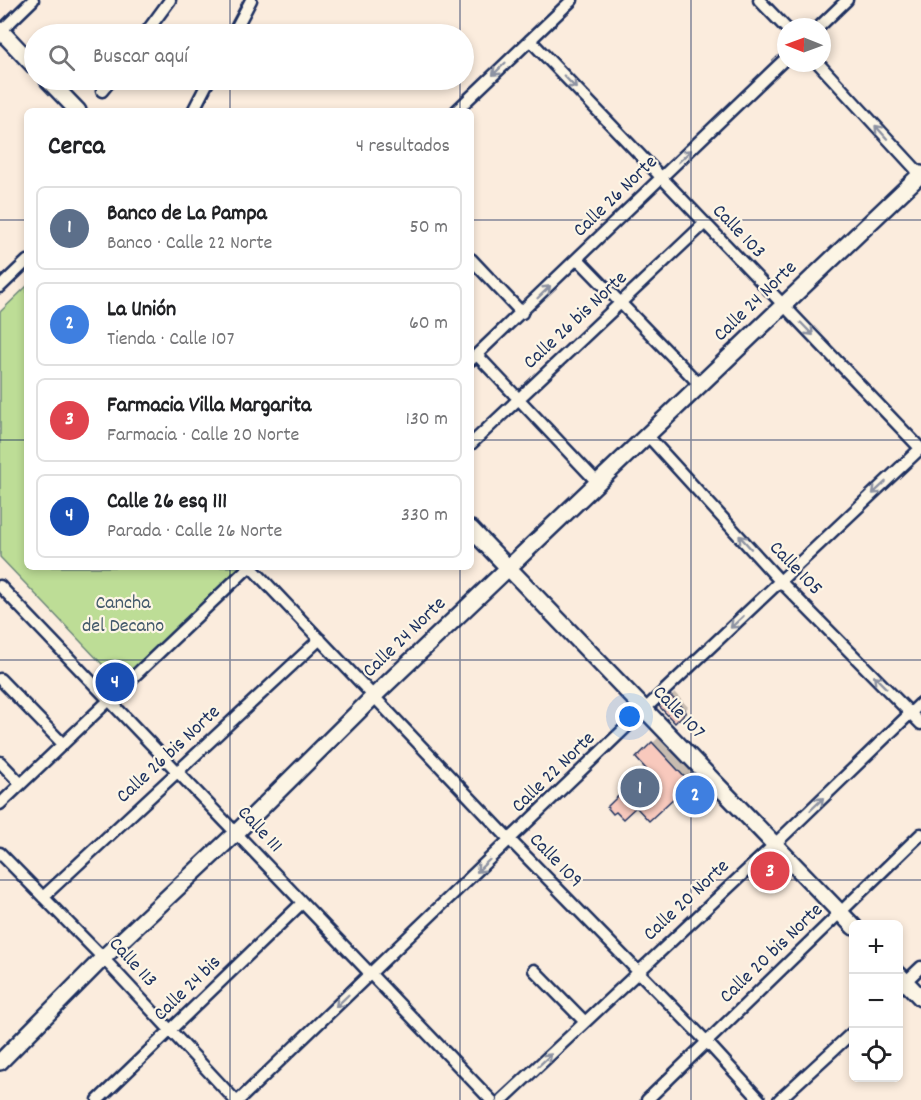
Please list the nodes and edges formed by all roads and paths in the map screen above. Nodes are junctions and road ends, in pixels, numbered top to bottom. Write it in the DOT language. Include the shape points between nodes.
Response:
graph roads {
  1 [pos="33,0"];
  2 [pos="170,0"];
  3 [pos="252,0"];
  4 [pos="572,0"];
  5 [pos="759,0"];
  6 [pos="847,0"];
  7 [pos="828,18"];
  8 [pos="777,19"];
  9 [pos="152,24"];
  10 [pos="239,24"];
  11 [pos="0,31"];
  12 [pos="530,40"];
  13 [pos="24,56"];
  14 [pos="777,67"];
  15 [pos="826,72"];
  16 [pos="58,90"];
  17 [pos="204,90"];
  18 [pos="75,108"];
  19 [pos="195,108"];
  20 [pos="459,108"];
  21 [pos="921,175"];
  22 [pos="662,178"];
  23 [pos="705,223"];
  24 [pos="578,259"];
  25 [pos="474,262"];
  26 [pos="24,264"];
  27 [pos="0,287"];
  28 [pos="621,303"];
  29 [pos="784,305"];
  30 [pos="522,313"];
  31 [pos="474,358"];
  32 [pos="700,385"];
  33 [pos="519,399"];
  34 [pos="647,435"];
  35 [pos="474,441"];
  36 [pos="921,448"];
  37 [pos="597,483"];
  38 [pos="474,532"];
  39 [pos="508,568"];
  40 [pos="247,570"];
  41 [pos="253,570"];
  42 [pos="780,581"];
  43 [pos="0,586"];
  44 [pos="320,639"];
  45 [pos="0,679"];
  46 [pos="374,696"];
  47 [pos="109,700"];
  48 [pos="921,703"];
  49 [pos="645,709"];
  50 [pos="911,713"];
  51 [pos="921,724"];
  52 [pos="63,744"];
  53 [pos="0,762"];
  54 [pos="178,772"];
  55 [pos="21,784"];
  56 [pos="0,804"];
  57 [pos="237,832"];
  58 [pos="921,834"];
  59 [pos="510,840"];
  60 [pos="775,844"];
  61 [pos="0,852"];
  62 [pos="43,897"];
  63 [pos="302,903"];
  64 [pos="840,913"];
  65 [pos="849,922"];
  66 [pos="103,957"];
  67 [pos="921,967"];
  68 [pos="534,970"];
  69 [pos="638,972"];
  70 [pos="371,973"];
  71 [pos="903,980"];
  72 [pos="903,984"];
  73 [pos="921,998"];
  74 [pos="585,1022"];
  75 [pos="171,1031"];
  76 [pos="849,1035"];
  77 [pos="707,1042"];
  78 [pos="0,1062"];
  79 [pos="98,1100"];
  80 [pos="237,1100"];
  81 [pos="491,1100"];
  82 [pos="502,1100"];
  83 [pos="647,1100"];
  84 [pos="760,1100"];
  85 [pos="779,1100"];
  1 -- 11 [label="street"];
  2 -- 9 [label="street"];
  3 -- 10 [label="street"];
  4 -- 12 [label="street"];
  5 -- 8 [label="street"];
  6 -- 7 [label="street"];
  11 -- 13 [label="street"];
  12 -- 20 [label="street, one-way"];
  12 -- 22 [label="street, Calle 103, one-way"];
  22 -- 14 [label="street, Calle 26 Norte, one-way"];
  21 -- 15 [label="street, one-way"];
  16 -- 18 [label="street"];
  17 -- 19 [label="street"];
  21 -- 29 [label="street, Calle 24 Norte"];
  22 -- 23 [label="street, Calle 103"];
  22 -- 24 [label="street, Calle 26 Norte"];
  23 -- 28 [label="street, Calle 26 bis Norte"];
  23 -- 29 [label="street, Calle 103"];
  24 -- 28 [label="street"];
  30 -- 24 [label="street, Calle 26 Norte, one-way"];
  25 -- 30 [label="street"];
  26 -- 27 [label="street"];
  28 -- 32 [label="street"];
  28 -- 33 [label="street, Calle 26 bis Norte"];
  29 -- 32 [label="street, Calle 24 Norte"];
  29 -- 36 [label="street, Calle 103, one-way"];
  30 -- 31 [label="street, Calle 26 Norte"];
  31 -- 33 [label="street"];
  32 -- 34 [label="street, Calle 24 Norte"];
  33 -- 35 [label="street, Calle 26 bis Norte"];
  33 -- 37 [label="street"];
  34 -- 37 [label="street, Calle 24 Norte"];
  42 -- 34 [label="street, Calle 105, one-way"];
  36 -- 42 [label="street, Calle 22 Norte, one-way"];
  37 -- 39 [label="street, Calle 24 Norte"];
  38 -- 39 [label="street, Calle 107"];
  39 -- 46 [label="street, Calle 24 Norte"];
  39 -- 49 [label="street, Calle 107"];
  40 -- 47 [label="street"];
  41 -- 44 [label="street, Calle 109"];
  42 -- 49 [label="street, Calle 22 Norte, one-way"];
  50 -- 42 [label="street, Calle 105, one-way"];
  43 -- 47 [label="street, Calle 111"];
  44 -- 46 [label="street, Calle 109"];
  44 -- 54 [label="street, Calle 26 bis Norte"];
  45 -- 52 [label="street"];
  46 -- 57 [label="street, Calle 24 Norte"];
  46 -- 59 [label="street, Calle 109"];
  47 -- 52 [label="street"];
  47 -- 54 [label="street, Calle 111"];
  48 -- 50 [label="street, Calle 20 Norte"];
  49 -- 59 [label="street, Calle 22 Norte"];
  49 -- 60 [label="street, Calle 107"];
  50 -- 51 [label="street, Calle 105"];
  60 -- 50 [label="street, Calle 20 Norte, one-way"];
  52 -- 55 [label="street"];
  53 -- 55 [label="street"];
  54 -- 57 [label="street, Calle 111"];
  54 -- 62 [label="street, Calle 26 bis Norte"];
  55 -- 56 [label="street"];
  57 -- 63 [label="street, Calle 111"];
  57 -- 66 [label="street, Calle 24 Norte"];
  58 -- 64 [label="street, Calle 20 bis Norte"];
  59 -- 69 [label="street, Calle 109"];
  59 -- 70 [label="street, Calle 22 Norte, one-way"];
  60 -- 64 [label="street, Calle 107"];
  60 -- 69 [label="street, Calle 20 Norte"];
  61 -- 62 [label="street, Calle 113"];
  62 -- 66 [label="street, Calle 113"];
  63 -- 70 [label="street, Calle 111"];
  63 -- 75 [label="street, Calle 24 bis"];
  64 -- 65 [label="street, Calle 107"];
  64 -- 77 [label="street, Calle 20 bis Norte"];
  66 -- 75 [label="street, Calle 113"];
  66 -- 78 [label="street, Calle 24 Norte"];
  67 -- 71 [label="street"];
  68 -- 74 [label="street"];
  69 -- 74 [label="street, Calle 20 Norte"];
  69 -- 77 [label="street, Calle 109"];
  70 -- 80 [label="street, Calle 22 Norte, one-way"];
  70 -- 81 [label="street, Calle 111"];
  72 -- 73 [label="street"];
  82 -- 74 [label="street, Calle 20 Norte, one-way"];
  75 -- 79 [label="street, Calle 24 bis"];
  75 -- 80 [label="street, Calle 113"];
  76 -- 85 [label="street"];
  77 -- 83 [label="street, Calle 20 bis Norte"];
  77 -- 84 [label="street, Calle 109"];
}
